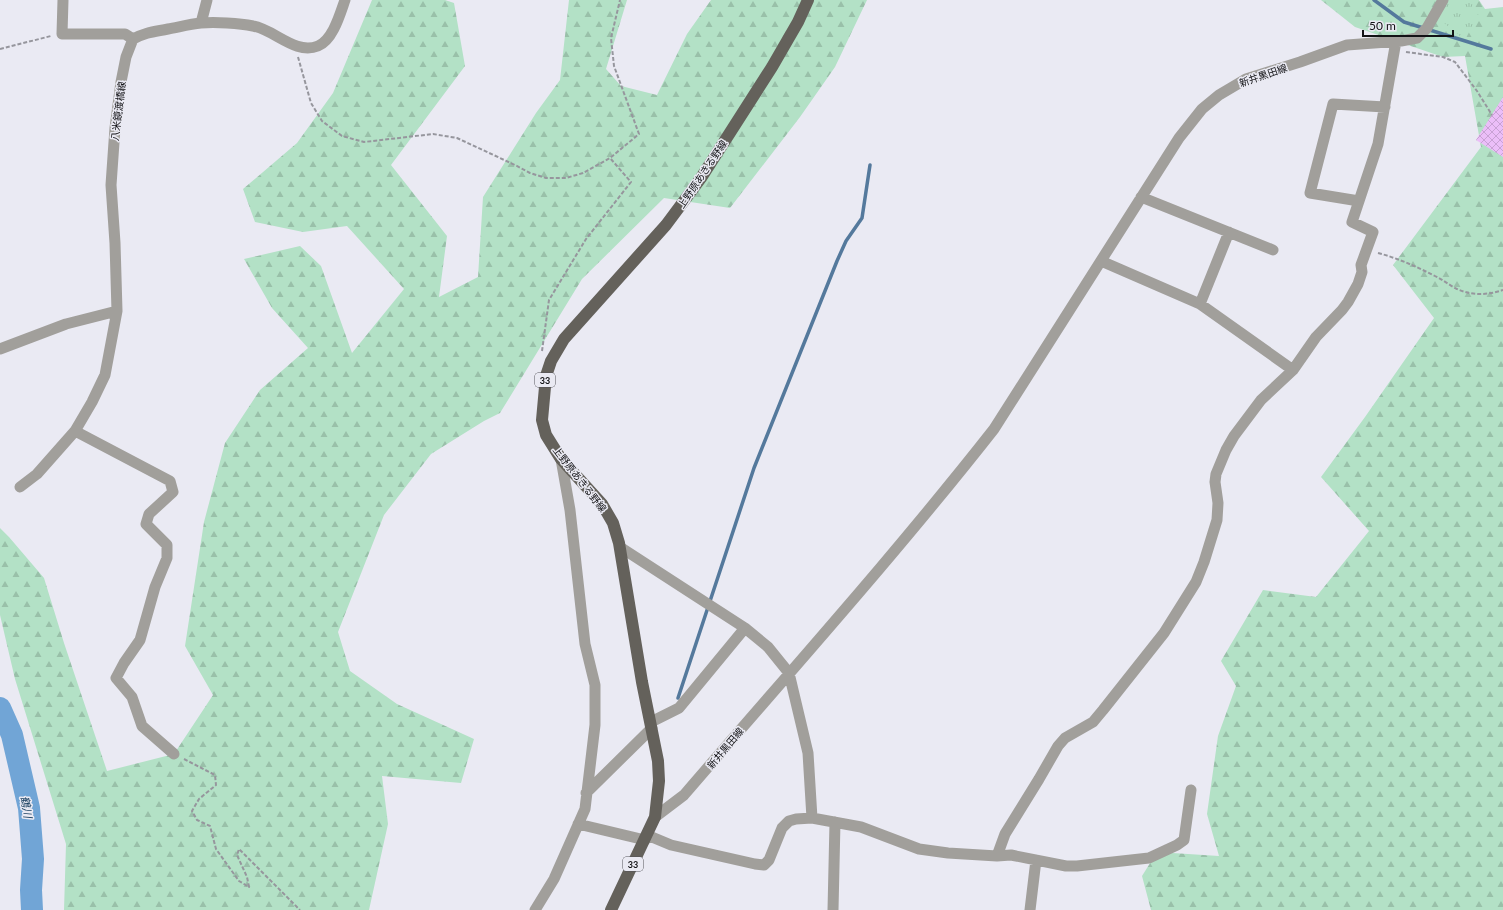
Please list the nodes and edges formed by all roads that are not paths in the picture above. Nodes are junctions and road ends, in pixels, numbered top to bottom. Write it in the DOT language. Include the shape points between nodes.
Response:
graph roads {
  1 [pos="63,0"];
  2 [pos="207,0"];
  3 [pos="345,0"];
  4 [pos="808,0"];
  5 [pos="1442,0"];
  6 [pos="201,23"];
  7 [pos="133,39"];
  8 [pos="1398,45"];
  9 [pos="1385,107"];
  10 [pos="1141,197"];
  11 [pos="1359,201"];
  12 [pos="1229,232"];
  13 [pos="1272,250"];
  14 [pos="1100,261"];
  15 [pos="1200,304"];
  16 [pos="117,311"];
  17 [pos="0,349"];
  18 [pos="1293,370"];
  19 [pos="74,431"];
  20 [pos="561,459"];
  21 [pos="20,487"];
  22 [pos="620,547"];
  23 [pos="745,628"];
  24 [pos="789,673"];
  25 [pos="651,725"];
  26 [pos="174,754"];
  27 [pos="1191,790"];
  28 [pos="586,793"];
  29 [pos="655,817"];
  30 [pos="812,818"];
  31 [pos="835,822"];
  32 [pos="578,824"];
  33 [pos="646,837"];
  34 [pos="997,856"];
  35 [pos="1036,860"];
  36 [pos="535,910"];
  37 [pos="611,910"];
  38 [pos="833,910"];
  39 [pos="1030,910"];
  1 -- 7 [label="street" via="62,34 126,34"];
  2 -- 6 [label="street"];
  3 -- 6 [label="street" via="337,23 327,39 319,46 309,49 294,46 276,34 254,26"];
  4 -- 20 [label="main road, 上野原あきる野線 / 33" via="772,67 701,178 666,225 564,340 551,361 546,376 542,420 546,435"];
  5 -- 8 [label="street, 新井黒田線" via="1421,35"];
  6 -- 7 [label="street" via="146,32"];
  7 -- 16 [label="street, 八米鏡渡橋線" via="123,69 111,185"];
  8 -- 9 [label="street"];
  8 -- 10 [label="street, 新井黒田線" via="1347,45 1246,79 1227,89 1202,109 1186,127"];
  9 -- 11 [label="street" via="1378,144"];
  9 -- 11 [label="street" via="1333,104 1310,193"];
  10 -- 12 [label="street"];
  10 -- 14 [label="street, 新井黒田線"];
  11 -- 18 [label="street" via="1352,222 1373,232 1361,265 1362,272 1358,284 1342,310 1316,338"];
  12 -- 13 [label="street"];
  12 -- 15 [label="street"];
  14 -- 15 [label="street"];
  14 -- 24 [label="street, 新井黒田線" via="994,429 887,560"];
  15 -- 18 [label="street"];
  16 -- 17 [label="street" via="66,324"];
  16 -- 19 [label="street, 八米鏡渡橋線" via="105,376"];
  18 -- 34 [label="street" via="1261,400 1226,450 1216,474 1217,520 1204,562 1186,599 1164,633 1103,710 1092,722 1064,738 1058,746 1005,834"];
  19 -- 21 [label="street, 八米鏡渡橋線" via="37,474"];
  19 -- 26 [label="street" via="170,481 173,492 149,514 146,524 167,545 167,558 155,587 140,640 116,678 132,697 142,726"];
  20 -- 22 [label="main road, 上野原あきる野線 / 33" via="602,504 613,524"];
  20 -- 28 [label="street" via="570,510 585,644 595,686 595,725"];
  22 -- 23 [label="street"];
  22 -- 25 [label="main road, 上野原あきる野線 / 33"];
  23 -- 24 [label="street" via="768,647"];
  23 -- 25 [label="street" via="679,708"];
  24 -- 29 [label="street, 新井黒田線" via="684,795"];
  24 -- 30 [label="street" via="808,753"];
  25 -- 28 [label="street"];
  25 -- 29 [label="main road, 上野原あきる野線 / 33" via="659,781"];
  27 -- 35 [label="street" via="1184,840 1149,858 1077,866"];
  28 -- 32 [label="street" via="585,809"];
  29 -- 33 [label="main road, 上野原あきる野線 / 33"];
  30 -- 31 [label="street"];
  30 -- 33 [label="street" via="796,819 785,824 770,860 764,864 671,845"];
  31 -- 34 [label="street" via="861,828 919,849 948,854"];
  31 -- 38 [label="street"];
  32 -- 33 [label="street"];
  32 -- 36 [label="street" via="554,879"];
  33 -- 37 [label="main road, 上野原あきる野線 / 33"];
  34 -- 35 [label="street" via="1011,855"];
  35 -- 39 [label="street"];
}
